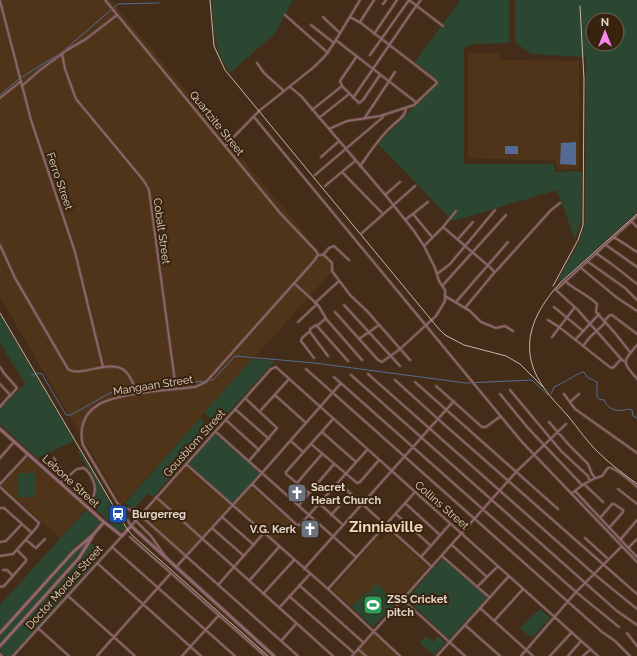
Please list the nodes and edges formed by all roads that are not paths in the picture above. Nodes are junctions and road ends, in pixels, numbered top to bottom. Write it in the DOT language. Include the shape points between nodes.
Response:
graph roads {
  1 [pos="105,0"];
  2 [pos="360,0"];
  3 [pos="374,0"];
  4 [pos="386,0"];
  5 [pos="397,0"];
  6 [pos="421,0"];
  7 [pos="0,1"];
  8 [pos="383,4"];
  9 [pos="416,6"];
  10 [pos="117,15"];
  11 [pos="285,15"];
  12 [pos="323,16"];
  13 [pos="350,17"];
  14 [pos="360,22"];
  15 [pos="311,25"];
  16 [pos="443,26"];
  17 [pos="340,33"];
  18 [pos="374,34"];
  19 [pos="336,40"];
  20 [pos="382,40"];
  21 [pos="334,43"];
  22 [pos="389,45"];
  23 [pos="62,53"];
  24 [pos="328,53"];
  25 [pos="370,55"];
  26 [pos="357,56"];
  27 [pos="257,63"];
  28 [pos="373,69"];
  29 [pos="395,72"];
  30 [pos="380,75"];
  31 [pos="389,81"];
  32 [pos="21,82"];
  33 [pos="22,86"];
  34 [pos="342,86"];
  35 [pos="290,87"];
  36 [pos="284,91"];
  37 [pos="349,94"];
  38 [pos="0,98"];
  39 [pos="353,98"];
  40 [pos="417,103"];
  41 [pos="406,109"];
  42 [pos="312,110"];
  43 [pos="384,114"];
  44 [pos="254,117"];
  45 [pos="319,118"];
  46 [pos="364,119"];
  47 [pos="329,129"];
  48 [pos="339,142"];
  49 [pos="225,146"];
  50 [pos="345,149"];
  51 [pos="322,157"];
  52 [pos="355,161"];
  53 [pos="360,166"];
  54 [pos="342,172"];
  55 [pos="315,175"];
  56 [pos="400,182"];
  57 [pos="325,186"];
  58 [pos="415,186"];
  59 [pos="386,195"];
  60 [pos="428,202"];
  61 [pos="560,203"];
  62 [pos="393,205"];
  63 [pos="495,210"];
  64 [pos="456,211"];
  65 [pos="383,214"];
  66 [pos="413,214"];
  67 [pos="506,215"];
  68 [pos="637,216"];
  69 [pos="405,220"];
  70 [pos="473,222"];
  71 [pos="631,222"];
  72 [pos="443,227"];
  73 [pos="637,227"];
  74 [pos="362,233"];
  75 [pos="614,237"];
  76 [pos="433,238"];
  77 [pos="458,239"];
  78 [pos="508,242"];
  79 [pos="0,245"];
  80 [pos="606,245"];
  81 [pos="424,246"];
  82 [pos="466,246"];
  83 [pos="473,252"];
  84 [pos="637,252"];
  85 [pos="596,253"];
  86 [pos="323,254"];
  87 [pos="318,255"];
  88 [pos="349,260"];
  89 [pos="587,261"];
  90 [pos="488,265"];
  91 [pos="580,267"];
  92 [pos="637,267"];
  93 [pos="494,272"];
  94 [pos="437,274"];
  95 [pos="339,281"];
  96 [pos="565,281"];
  97 [pos="294,283"];
  98 [pos="637,284"];
  99 [pos="443,285"];
  100 [pos="445,296"];
  101 [pos="637,300"];
  102 [pos="456,302"];
  103 [pos="316,303"];
  104 [pos="344,305"];
  105 [pos="554,307"];
  106 [pos="575,307"];
  107 [pos="465,308"];
  108 [pos="637,311"];
  109 [pos="335,312"];
  110 [pos="599,314"];
  111 [pos="325,316"];
  112 [pos="567,317"];
  113 [pos="548,320"];
  114 [pos="605,321"];
  115 [pos="298,322"];
  116 [pos="590,323"];
  117 [pos="317,325"];
  118 [pos="379,325"];
  119 [pos="426,326"];
  120 [pos="560,327"];
  121 [pos="513,330"];
  122 [pos="310,331"];
  123 [pos="583,331"];
  124 [pos="596,331"];
  125 [pos="370,332"];
  126 [pos="637,334"];
  127 [pos="552,337"];
  128 [pos="359,339"];
  129 [pos="575,340"];
  130 [pos="637,345"];
  131 [pos="583,346"];
  132 [pos="400,349"];
  133 [pos="630,352"];
  134 [pos="328,356"];
  135 [pos="390,356"];
  136 [pos="314,358"];
  137 [pos="621,359"];
  138 [pos="362,360"];
  139 [pos="410,360"];
  140 [pos="348,361"];
  141 [pos="624,361"];
  142 [pos="400,366"];
  143 [pos="0,367"];
  144 [pos="103,367"];
  145 [pos="274,367"];
  146 [pos="306,369"];
  147 [pos="368,374"];
  148 [pos="351,375"];
  149 [pos="334,377"];
  150 [pos="289,379"];
  151 [pos="637,379"];
  152 [pos="395,380"];
  153 [pos="415,382"];
  154 [pos="341,383"];
  155 [pos="0,384"];
  156 [pos="436,386"];
  157 [pos="176,389"];
  158 [pos="510,390"];
  159 [pos="333,393"];
  160 [pos="138,394"];
  161 [pos="500,394"];
  162 [pos="564,394"];
  163 [pos="579,394"];
  164 [pos="275,395"];
  165 [pos="9,397"];
  166 [pos="245,398"];
  167 [pos="454,401"];
  168 [pos="570,402"];
  169 [pos="0,407"];
  170 [pos="320,408"];
  171 [pos="235,409"];
  172 [pos="446,410"];
  173 [pos="260,411"];
  174 [pos="501,416"];
  175 [pos="333,419"];
  176 [pos="438,419"];
  177 [pos="226,420"];
  178 [pos="549,422"];
  179 [pos="306,423"];
  180 [pos="566,424"];
  181 [pos="430,428"];
  182 [pos="0,429"];
  183 [pos="215,431"];
  184 [pos="322,432"];
  185 [pos="557,432"];
  186 [pos="422,438"];
  187 [pos="550,438"];
  188 [pos="269,439"];
  189 [pos="291,441"];
  190 [pos="14,442"];
  191 [pos="311,443"];
  192 [pos="543,445"];
  193 [pos="413,447"];
  194 [pos="259,450"];
  195 [pos="368,450"];
  196 [pos="303,452"];
  197 [pos="637,453"];
  198 [pos="28,454"];
  199 [pos="322,454"];
  200 [pos="534,454"];
  201 [pos="405,456"];
  202 [pos="0,458"];
  203 [pos="54,458"];
  204 [pos="379,460"];
  205 [pos="249,461"];
  206 [pos="356,462"];
  207 [pos="186,464"];
  208 [pos="334,464"];
  209 [pos="391,471"];
  210 [pos="517,471"];
  211 [pos="262,473"];
  212 [pos="346,474"];
  213 [pos="67,476"];
  214 [pos="595,478"];
  215 [pos="508,481"];
  216 [pos="590,481"];
  217 [pos="60,483"];
  218 [pos="297,483"];
  219 [pos="339,483"];
  220 [pos="0,484"];
  221 [pos="252,484"];
  222 [pos="583,485"];
  223 [pos="0,487"];
  224 [pos="637,487"];
  225 [pos="618,489"];
  226 [pos="500,490"];
  227 [pos="575,491"];
  228 [pos="415,492"];
  229 [pos="308,493"];
  230 [pos="350,493"];
  231 [pos="572,494"];
  232 [pos="93,497"];
  233 [pos="156,497"];
  234 [pos="492,499"];
  235 [pos="603,502"];
  236 [pos="118,503"];
  237 [pos="362,503"];
  238 [pos="405,503"];
  239 [pos="320,504"];
  240 [pos="637,504"];
  241 [pos="232,506"];
  242 [pos="298,506"];
  243 [pos="0,508"];
  244 [pos="483,509"];
  245 [pos="558,509"];
  246 [pos="396,514"];
  247 [pos="140,515"];
  248 [pos="309,515"];
  249 [pos="331,515"];
  250 [pos="222,517"];
  251 [pos="600,518"];
  252 [pos="475,519"];
  253 [pos="136,520"];
  254 [pos="637,520"];
  255 [pos="104,522"];
  256 [pos="22,524"];
  257 [pos="451,524"];
  258 [pos="343,525"];
  259 [pos="385,525"];
  260 [pos="131,526"];
  261 [pos="99,527"];
  262 [pos="110,527"];
  263 [pos="212,528"];
  264 [pos="608,528"];
  265 [pos="128,530"];
  266 [pos="32,533"];
  267 [pos="264,533"];
  268 [pos="93,534"];
  269 [pos="462,534"];
  270 [pos="440,535"];
  271 [pos="122,536"];
  272 [pos="332,536"];
  273 [pos="130,537"];
  274 [pos="585,538"];
  275 [pos="45,539"];
  276 [pos="203,539"];
  277 [pos="637,539"];
  278 [pos="26,540"];
  279 [pos="620,540"];
  280 [pos="0,542"];
  281 [pos="254,545"];
  282 [pos="452,545"];
  283 [pos="431,546"];
  284 [pos="622,546"];
  285 [pos="112,547"];
  286 [pos="279,547"];
  287 [pos="628,548"];
  288 [pos="17,550"];
  289 [pos="637,553"];
  290 [pos="635,555"];
  291 [pos="0,556"];
  292 [pos="244,556"];
  293 [pos="442,556"];
  294 [pos="187,557"];
  295 [pos="356,557"];
  296 [pos="421,557"];
  297 [pos="633,557"];
  298 [pos="637,557"];
  299 [pos="166,558"];
  300 [pos="608,559"];
  301 [pos="294,560"];
  302 [pos="637,562"];
  303 [pos="97,563"];
  304 [pos="602,565"];
  305 [pos="498,566"];
  306 [pos="432,567"];
  307 [pos="176,568"];
  308 [pos="234,568"];
  309 [pos="304,569"];
  310 [pos="3,570"];
  311 [pos="172,573"];
  312 [pos="310,574"];
  313 [pos="594,574"];
  314 [pos="13,576"];
  315 [pos="509,576"];
  316 [pos="487,577"];
  317 [pos="249,581"];
  318 [pos="585,583"];
  319 [pos="218,585"];
  320 [pos="299,585"];
  321 [pos="0,587"];
  322 [pos="477,587"];
  323 [pos="158,588"];
  324 [pos="328,589"];
  325 [pos="523,589"];
  326 [pos="576,592"];
  327 [pos="263,594"];
  328 [pos="637,594"];
  329 [pos="67,595"];
  330 [pos="290,596"];
  331 [pos="489,597"];
  332 [pos="403,600"];
  333 [pos="568,602"];
  334 [pos="143,604"];
  335 [pos="279,608"];
  336 [pos="480,608"];
  337 [pos="637,609"];
  338 [pos="218,615"];
  339 [pos="555,618"];
  340 [pos="494,621"];
  341 [pos="296,624"];
  342 [pos="465,625"];
  343 [pos="637,625"];
  344 [pos="619,627"];
  345 [pos="38,628"];
  346 [pos="205,630"];
  347 [pos="374,632"];
  348 [pos="572,632"];
  349 [pos="0,633"];
  350 [pos="627,633"];
  351 [pos="114,637"];
  352 [pos="281,641"];
  353 [pos="582,641"];
  354 [pos="450,642"];
  355 [pos="364,643"];
  356 [pos="0,646"];
  357 [pos="190,646"];
  358 [pos="637,646"];
  359 [pos="358,649"];
  360 [pos="591,649"];
  361 [pos="527,650"];
  362 [pos="0,654"];
  363 [pos="354,654"];
  364 [pos="2,656"];
  365 [pos="13,656"];
  366 [pos="69,656"];
  367 [pos="97,656"];
  368 [pos="135,656"];
  369 [pos="182,656"];
  370 [pos="202,656"];
  371 [pos="235,656"];
  372 [pos="265,656"];
  373 [pos="274,656"];
  374 [pos="298,656"];
  375 [pos="333,656"];
  376 [pos="352,656"];
  377 [pos="366,656"];
  378 [pos="400,656"];
  379 [pos="437,656"];
  380 [pos="465,656"];
  381 [pos="500,656"];
  382 [pos="521,656"];
  383 [pos="533,656"];
  384 [pos="550,656"];
  385 [pos="568,656"];
  386 [pos="583,656"];
  387 [pos="598,656"];
  388 [pos="630,656"];
  1 -- 10 [label="street, Quartzite Street"];
  2 -- 13 [label="street"];
  3 -- 14 [label="street"];
  4 -- 8 [label="street"];
  5 -- 18 [label="street"];
  6 -- 9 [label="street"];
  7 -- 32 [label="street, Ferro Street"];
  9 -- 16 [label="street"];
  9 -- 20 [label="street" via="409,0"];
  9 -- 22 [label="street"];
  10 -- 23 [label="street" via="86,39"];
  10 -- 49 [label="street, Quartzite Street"];
  11 -- 24 [label="street"];
  12 -- 17 [label="street"];
  13 -- 14 [label="street"];
  13 -- 17 [label="street"];
  14 -- 18 [label="street"];
  15 -- 21 [label="street"];
  17 -- 19 [label="street"];
  18 -- 20 [label="street"];
  19 -- 21 [label="street"];
  19 -- 26 [label="street"];
  20 -- 22 [label="street"];
  20 -- 25 [label="street"];
  21 -- 24 [label="street"];
  22 -- 28 [label="street"];
  22 -- 40 [label="street" via="438,84"];
  23 -- 33 [label="street"];
  23 -- 157 [label="street, Cobalt Street" via="76,99 149,190"];
  24 -- 35 [label="street"];
  26 -- 28 [label="street"];
  26 -- 34 [label="street" via="340,81"];
  27 -- 36 [label="street"];
  28 -- 30 [label="street"];
  28 -- 39 [label="street"];
  29 -- 31 [label="street"];
  30 -- 31 [label="street"];
  30 -- 39 [label="street" via="360,103"];
  31 -- 40 [label="street"];
  31 -- 46 [label="street"];
  32 -- 33 [label="street, Ferro Street"];
  32 -- 38 [label="street"];
  33 -- 144 [label="street, Ferro Street" via="75,252"];
  34 -- 37 [label="street"];
  34 -- 42 [label="street"];
  35 -- 36 [label="street"];
  35 -- 42 [label="street"];
  36 -- 44 [label="street"];
  37 -- 39 [label="street"];
  37 -- 45 [label="street"];
  40 -- 41 [label="street"];
  41 -- 43 [label="street"];
  41 -- 53 [label="street"];
  42 -- 45 [label="street"];
  43 -- 46 [label="street"];
  43 -- 50 [label="street"];
  44 -- 49 [label="street"];
  44 -- 119 [label="street"];
  45 -- 47 [label="street"];
  46 -- 47 [label="street"];
  47 -- 48 [label="street"];
  48 -- 50 [label="street"];
  48 -- 51 [label="street"];
  49 -- 87 [label="street, Quartzite Street"];
  50 -- 52 [label="street"];
  50 -- 55 [label="street"];
  52 -- 53 [label="street"];
  52 -- 54 [label="street"];
  53 -- 59 [label="street"];
  54 -- 57 [label="street"];
  54 -- 65 [label="street"];
  56 -- 59 [label="street"];
  58 -- 62 [label="street"];
  59 -- 62 [label="street"];
  60 -- 66 [label="street"];
  61 -- 93 [label="street"];
  62 -- 65 [label="street"];
  62 -- 69 [label="street"];
  63 -- 82 [label="street"];
  64 -- 72 [label="street"];
  65 -- 74 [label="street"];
  66 -- 69 [label="street"];
  66 -- 76 [label="street"];
  67 -- 83 [label="street"];
  68 -- 71 [label="street"];
  69 -- 81 [label="street"];
  70 -- 77 [label="street"];
  71 -- 73 [label="street"];
  71 -- 75 [label="street"];
  72 -- 76 [label="street"];
  72 -- 77 [label="street"];
  75 -- 80 [label="street"];
  75 -- 84 [label="street"];
  76 -- 81 [label="street"];
  77 -- 82 [label="street"];
  78 -- 90 [label="street"];
  79 -- 144 [label="street" via="15,278 68,370 75,372"];
  80 -- 85 [label="street"];
  80 -- 92 [label="street"];
  81 -- 94 [label="street"];
  82 -- 83 [label="street"];
  82 -- 94 [label="street"];
  83 -- 90 [label="street"];
  83 -- 99 [label="street"];
  85 -- 89 [label="street"];
  85 -- 98 [label="street"];
  86 -- 87 [label="street"];
  86 -- 88 [label="street" via="334,246"];
  86 -- 95 [label="street" via="331,262 331,270"];
  87 -- 97 [label="street, Mangaan Street"];
  89 -- 91 [label="street"];
  89 -- 101 [label="street" via="625,288"];
  90 -- 93 [label="street"];
  90 -- 102 [label="street"];
  91 -- 96 [label="street"];
  91 -- 108 [label="street"];
  93 -- 107 [label="street"];
  94 -- 99 [label="street"];
  95 -- 103 [label="street"];
  95 -- 118 [label="street"];
  96 -- 106 [label="street" via="556,291"];
  96 -- 110 [label="street" via="597,304 595,310"];
  97 -- 103 [label="street"];
  97 -- 157 [label="street, Mangaan Street" via="206,382 195,387"];
  99 -- 100 [label="street"];
  100 -- 102 [label="street"];
  100 -- 119 [label="street" via="443,307"];
  102 -- 107 [label="street"];
  103 -- 111 [label="street"];
  103 -- 115 [label="street"];
  104 -- 125 [label="street"];
  105 -- 112 [label="street"];
  106 -- 112 [label="street"];
  106 -- 116 [label="street"];
  107 -- 121 [label="street" via="481,322 496,328 505,326"];
  109 -- 128 [label="street"];
  110 -- 114 [label="street"];
  110 -- 116 [label="street"];
  111 -- 117 [label="street"];
  111 -- 138 [label="street"];
  112 -- 120 [label="street"];
  112 -- 123 [label="street"];
  113 -- 120 [label="street"];
  114 -- 124 [label="street"];
  114 -- 126 [label="street" via="612,315"];
  114 -- 133 [label="street"];
  116 -- 123 [label="street"];
  116 -- 124 [label="street"];
  117 -- 122 [label="street"];
  117 -- 140 [label="street"];
  118 -- 125 [label="street"];
  118 -- 132 [label="street"];
  119 -- 132 [label="street"];
  119 -- 174 [label="street"];
  120 -- 127 [label="street"];
  120 -- 129 [label="street"];
  122 -- 134 [label="street"];
  122 -- 136 [label="street" via="301,341"];
  123 -- 129 [label="street"];
  124 -- 131 [label="street"];
  124 -- 137 [label="street"];
  125 -- 128 [label="street"];
  125 -- 135 [label="street"];
  128 -- 135 [label="street" via="380,362"];
  129 -- 131 [label="street"];
  130 -- 133 [label="street"];
  131 -- 137 [label="street" via="611,368"];
  132 -- 135 [label="street"];
  132 -- 139 [label="street"];
  133 -- 141 [label="street"];
  135 -- 142 [label="street"];
  137 -- 141 [label="street"];
  141 -- 151 [label="street"];
  143 -- 165 [label="street" via="17,388"];
  144 -- 160 [label="street" via="124,370"];
  145 -- 150 [label="street, Collins Street"];
  145 -- 166 [label="street, Gousblom Street"];
  146 -- 159 [label="street"];
  147 -- 181 [label="street"];
  148 -- 186 [label="street"];
  149 -- 154 [label="street"];
  150 -- 164 [label="street"];
  150 -- 170 [label="street, Collins Street"];
  152 -- 176 [label="street"];
  153 -- 172 [label="street"];
  154 -- 159 [label="street"];
  154 -- 193 [label="street"];
  155 -- 165 [label="street"];
  156 -- 167 [label="street"];
  157 -- 160 [label="street, Mangaan Street"];
  158 -- 187 [label="street"];
  159 -- 170 [label="street"];
  159 -- 201 [label="street"];
  160 -- 236 [label="street, Mangaan Street" via="98,405 86,416 82,426 83,445"];
  161 -- 192 [label="street"];
  162 -- 168 [label="street"];
  163 -- 168 [label="street"];
  164 -- 173 [label="street"];
  164 -- 179 [label="street"];
  165 -- 169 [label="street"];
  166 -- 171 [label="street, Gousblom Street"];
  166 -- 173 [label="street"];
  167 -- 172 [label="street"];
  167 -- 174 [label="street" via="484,427"];
  168 -- 197 [label="street" via="578,411"];
  170 -- 175 [label="street, Collins Street"];
  170 -- 179 [label="street"];
  171 -- 177 [label="street, Gousblom Street"];
  171 -- 188 [label="street"];
  172 -- 176 [label="street"];
  172 -- 210 [label="street"];
  173 -- 188 [label="street" via="277,428"];
  174 -- 200 [label="street"];
  175 -- 184 [label="street"];
  175 -- 195 [label="street, Collins Street"];
  176 -- 181 [label="street"];
  176 -- 215 [label="street"];
  177 -- 183 [label="street, Gousblom Street"];
  177 -- 194 [label="street"];
  178 -- 185 [label="street"];
  179 -- 189 [label="street"];
  180 -- 185 [label="street"];
  181 -- 186 [label="street"];
  181 -- 226 [label="street"];
  182 -- 190 [label="street, Lebone Street"];
  183 -- 205 [label="street"];
  183 -- 207 [label="street, Gousblom Street"];
  184 -- 191 [label="street"];
  184 -- 206 [label="street"];
  185 -- 187 [label="street"];
  185 -- 214 [label="street" via="584,460"];
  186 -- 193 [label="street"];
  186 -- 234 [label="street"];
  187 -- 192 [label="street"];
  187 -- 216 [label="street"];
  188 -- 194 [label="street"];
  189 -- 196 [label="street"];
  189 -- 211 [label="street"];
  190 -- 198 [label="street, Lebone Street"];
  190 -- 202 [label="street"];
  191 -- 196 [label="street"];
  191 -- 199 [label="street"];
  192 -- 200 [label="street"];
  192 -- 222 [label="street"];
  193 -- 201 [label="street"];
  193 -- 244 [label="street"];
  194 -- 205 [label="street"];
  195 -- 204 [label="street, Collins Street"];
  195 -- 206 [label="street"];
  196 -- 218 [label="street" via="286,473"];
  198 -- 217 [label="street, Lebone Street"];
  198 -- 220 [label="street, Lebone Street"];
  199 -- 208 [label="street"];
  199 -- 218 [label="street"];
  200 -- 210 [label="street"];
  200 -- 231 [label="street"];
  201 -- 209 [label="street"];
  201 -- 252 [label="street"];
  203 -- 213 [label="street"];
  204 -- 209 [label="street, Collins Street"];
  204 -- 212 [label="street" via="358,482"];
  205 -- 211 [label="street"];
  206 -- 212 [label="street"];
  207 -- 233 [label="street, Gousblom Street"];
  207 -- 241 [label="street"];
  208 -- 212 [label="street"];
  208 -- 229 [label="street"];
  209 -- 228 [label="street, Collins Street"];
  209 -- 237 [label="street"];
  210 -- 215 [label="street"];
  210 -- 245 [label="street"];
  211 -- 221 [label="street"];
  211 -- 242 [label="street"];
  212 -- 219 [label="street"];
  213 -- 217 [label="street"];
  213 -- 232 [label="street" via="78,468 86,468 95,487"];
  214 -- 216 [label="street"];
  214 -- 224 [label="street" via="602,476 607,468 612,467"];
  215 -- 226 [label="street"];
  215 -- 304 [label="street"];
  216 -- 222 [label="street"];
  217 -- 255 [label="street, Lebone Street"];
  218 -- 229 [label="street"];
  219 -- 230 [label="street"];
  219 -- 239 [label="street"];
  221 -- 241 [label="street"];
  221 -- 248 [label="street" via="297,525 302,524"];
  222 -- 227 [label="street"];
  222 -- 235 [label="street"];
  223 -- 266 [label="street" via="39,522"];
  225 -- 240 [label="street"];
  226 -- 234 [label="street"];
  226 -- 313 [label="street"];
  227 -- 231 [label="street"];
  227 -- 251 [label="street"];
  228 -- 238 [label="street"];
  228 -- 257 [label="street, Collins Street"];
  229 -- 242 [label="street"];
  230 -- 237 [label="street"];
  230 -- 249 [label="street"];
  231 -- 284 [label="street"];
  233 -- 247 [label="street, Gousblom Street"];
  233 -- 276 [label="street"];
  234 -- 244 [label="street"];
  234 -- 318 [label="street"];
  236 -- 247 [label="street"];
  236 -- 260 [label="street, Mangaan Street"];
  237 -- 258 [label="street"];
  237 -- 259 [label="street"];
  238 -- 246 [label="street"];
  238 -- 270 [label="street"];
  239 -- 248 [label="street"];
  239 -- 249 [label="street"];
  241 -- 250 [label="street"];
  241 -- 267 [label="street"];
  242 -- 248 [label="street"];
  243 -- 256 [label="street" via="4,508"];
  244 -- 252 [label="street"];
  244 -- 326 [label="street"];
  246 -- 259 [label="street"];
  246 -- 283 [label="street"];
  247 -- 253 [label="street, Gousblom Street"];
  247 -- 294 [label="street"];
  248 -- 272 [label="street"];
  249 -- 258 [label="street"];
  250 -- 263 [label="street"];
  250 -- 281 [label="street"];
  251 -- 264 [label="street"];
  251 -- 264 [label="street" via="612,504 623,510"];
  252 -- 269 [label="street"];
  252 -- 333 [label="street"];
  253 -- 260 [label="street, Gousblom Street"];
  253 -- 299 [label="street"];
  254 -- 279 [label="street"];
  255 -- 261 [label="street"];
  255 -- 262 [label="street, Lebone Street"];
  256 -- 266 [label="street"];
  256 -- 280 [label="street" via="6,541"];
  257 -- 269 [label="street, Collins Street"];
  257 -- 270 [label="street"];
  258 -- 272 [label="street"];
  259 -- 295 [label="street"];
  259 -- 296 [label="street"];
  260 -- 265 [label="street, Gousblom Street"];
  260 -- 299 [label="street, Mangaan Street"];
  261 -- 262 [label="street"];
  261 -- 268 [label="street"];
  262 -- 271 [label="street, Lebone Street"];
  263 -- 276 [label="street"];
  263 -- 292 [label="street"];
  264 -- 279 [label="street"];
  265 -- 271 [label="street, Doctor Moroka Street"];
  266 -- 278 [label="street"];
  267 -- 281 [label="street"];
  267 -- 286 [label="street"];
  268 -- 349 [label="street" via="73,552"];
  268 -- 356 [label="street" via="78,558"];
  269 -- 282 [label="street"];
  269 -- 305 [label="street, Collins Street"];
  270 -- 283 [label="street"];
  271 -- 285 [label="street, Doctor Moroka Street"];
  272 -- 295 [label="street"];
  272 -- 309 [label="street"];
  273 -- 311 [label="street"];
  274 -- 300 [label="street"];
  275 -- 278 [label="street" via="36,548"];
  276 -- 294 [label="street"];
  276 -- 308 [label="street"];
  277 -- 287 [label="street"];
  278 -- 288 [label="street"];
  279 -- 287 [label="street"];
  281 -- 292 [label="street"];
  282 -- 293 [label="street"];
  282 -- 316 [label="street"];
  283 -- 296 [label="street"];
  284 -- 297 [label="street"];
  284 -- 300 [label="street"];
  285 -- 303 [label="street, Doctor Moroka Street"];
  285 -- 323 [label="street"];
  286 -- 301 [label="street"];
  286 -- 317 [label="street"];
  287 -- 290 [label="street"];
  288 -- 291 [label="street" via="11,555"];
  288 -- 314 [label="street" via="26,560"];
  289 -- 290 [label="street"];
  290 -- 297 [label="street"];
  290 -- 298 [label="street"];
  292 -- 308 [label="street"];
  293 -- 306 [label="street"];
  293 -- 322 [label="street"];
  294 -- 307 [label="street"];
  294 -- 319 [label="street"];
  295 -- 324 [label="street"];
  296 -- 306 [label="street"];
  297 -- 302 [label="street"];
  299 -- 307 [label="street, Mangaan Street"];
  300 -- 304 [label="street"];
  301 -- 309 [label="street"];
  301 -- 327 [label="street"];
  303 -- 329 [label="street, Doctor Moroka Street"];
  303 -- 334 [label="street"];
  304 -- 313 [label="street"];
  304 -- 328 [label="street"];
  305 -- 315 [label="street, Collins Street"];
  305 -- 316 [label="street"];
  306 -- 332 [label="street"];
  307 -- 373 [label="street, Mangaan Street"];
  308 -- 317 [label="street"];
  308 -- 319 [label="street"];
  309 -- 312 [label="street"];
  310 -- 314 [label="street" via="7,570"];
  311 -- 323 [label="street"];
  311 -- 338 [label="street"];
  312 -- 320 [label="street"];
  312 -- 324 [label="street"];
  313 -- 318 [label="street"];
  313 -- 337 [label="street"];
  314 -- 321 [label="street"];
  315 -- 325 [label="street, Collins Street"];
  315 -- 331 [label="street"];
  316 -- 322 [label="street"];
  317 -- 327 [label="street"];
  318 -- 326 [label="street"];
  318 -- 343 [label="street"];
  319 -- 352 [label="street"];
  320 -- 330 [label="street"];
  320 -- 355 [label="street"];
  322 -- 331 [label="street"];
  323 -- 334 [label="street"];
  323 -- 346 [label="street"];
  324 -- 347 [label="street"];
  325 -- 339 [label="street, Collins Street"];
  325 -- 340 [label="street"];
  326 -- 333 [label="street"];
  326 -- 344 [label="street"];
  327 -- 335 [label="street"];
  329 -- 345 [label="street, Doctor Moroka Street"];
  329 -- 351 [label="street"];
  330 -- 335 [label="street"];
  330 -- 363 [label="street"];
  331 -- 336 [label="street"];
  332 -- 347 [label="street"];
  332 -- 354 [label="street"];
  333 -- 339 [label="street"];
  333 -- 388 [label="street"];
  334 -- 351 [label="street"];
  334 -- 357 [label="street"];
  335 -- 341 [label="street"];
  336 -- 340 [label="street"];
  336 -- 342 [label="street"];
  338 -- 346 [label="street"];
  338 -- 372 [label="street"];
  339 -- 348 [label="street, Collins Street"];
  339 -- 361 [label="street"];
  340 -- 361 [label="street"];
  341 -- 352 [label="street"];
  341 -- 375 [label="street"];
  342 -- 354 [label="street"];
  342 -- 381 [label="street"];
  345 -- 365 [label="street, Doctor Moroka Street"];
  345 -- 366 [label="street"];
  346 -- 357 [label="street"];
  346 -- 371 [label="street"];
  347 -- 355 [label="street"];
  347 -- 378 [label="street"];
  348 -- 353 [label="street, Collins Street"];
  348 -- 384 [label="street"];
  350 -- 358 [label="street"];
  351 -- 367 [label="street"];
  351 -- 368 [label="street"];
  352 -- 374 [label="street"];
  353 -- 360 [label="street, Collins Street"];
  353 -- 385 [label="street"];
  354 -- 379 [label="street"];
  354 -- 380 [label="street"];
  355 -- 359 [label="street"];
  357 -- 369 [label="street"];
  357 -- 370 [label="street"];
  359 -- 363 [label="street"];
  359 -- 377 [label="street"];
  360 -- 386 [label="street"];
  360 -- 387 [label="street, Collins Street"];
  361 -- 382 [label="street"];
  361 -- 383 [label="street"];
  362 -- 364 [label="street"];
  363 -- 376 [label="street"];
}
